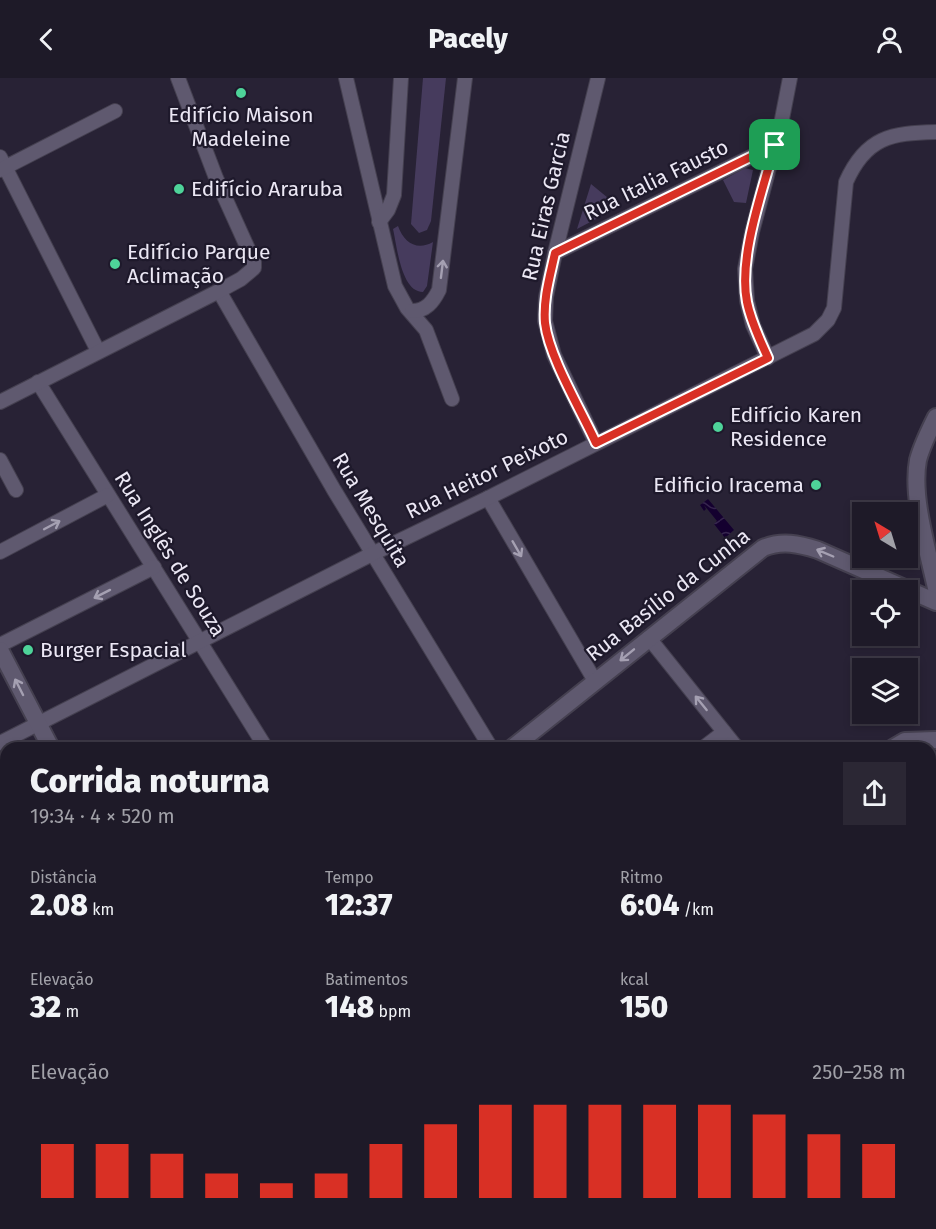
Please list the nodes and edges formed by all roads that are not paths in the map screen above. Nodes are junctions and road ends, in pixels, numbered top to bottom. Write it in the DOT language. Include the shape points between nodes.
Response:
graph roads {
  1 [pos="178,78"];
  2 [pos="346,78"];
  3 [pos="401,78"];
  4 [pos="465,78"];
  5 [pos="598,78"];
  6 [pos="780,78"];
  7 [pos="789,85"];
  8 [pos="115,111"];
  9 [pos="936,132"];
  10 [pos="775,145"];
  11 [pos="2,164"];
  12 [pos="379,222"];
  13 [pos="555,253"];
  14 [pos="219,291"];
  15 [pos="412,311"];
  16 [pos="98,351"];
  17 [pos="768,358"];
  18 [pos="38,382"];
  19 [pos="452,399"];
  20 [pos="0,402"];
  21 [pos="936,417"];
  22 [pos="596,443"];
  23 [pos="0,460"];
  24 [pos="16,490"];
  25 [pos="108,495"];
  26 [pos="488,498"];
  27 [pos="0,552"];
  28 [pos="372,554"];
  29 [pos="154,567"];
  30 [pos="936,588"];
  31 [pos="936,602"];
  32 [pos="649,638"];
  33 [pos="200,642"];
  34 [pos="0,647"];
  35 [pos="595,681"];
  36 [pos="38,724"];
  37 [pos="724,732"];
  38 [pos="936,740"];
  39 [pos="2,742"];
  40 [pos="48,742"];
  41 [pos="262,742"];
  42 [pos="488,742"];
  43 [pos="519,742"];
  44 [pos="711,742"];
  45 [pos="732,742"];
  46 [pos="903,742"];
  1 -- 14 [label="street" via="254,262 254,268 241,279"];
  2 -- 12 [label="street"];
  3 -- 12 [label="street" via="394,195"];
  15 -- 4 [label="street, one-way" via="425,309 439,290"];
  5 -- 13 [label="street, Rua Eiras Garcia"];
  6 -- 7 [label="street"];
  7 -- 10 [label="street"];
  8 -- 11 [label="street"];
  9 -- 17 [label="street, Rua Heitor Peixoto" via="897,134 878,142 853,166 846,182 834,308 814,334"];
  10 -- 13 [label="street, Rua Italia Fausto"];
  10 -- 17 [label="street" via="745,269 753,325"];
  11 -- 16 [label="street"];
  12 -- 15 [label="street" via="395,286"];
  13 -- 22 [label="street, Rua Eiras Garcia" via="546,297 548,338"];
  14 -- 16 [label="street"];
  14 -- 28 [label="street, Rua Mesquita"];
  15 -- 19 [label="street" via="426,330"];
  16 -- 18 [label="street"];
  17 -- 22 [label="street, Rua Heitor Peixoto"];
  18 -- 20 [label="street"];
  18 -- 25 [label="street, Rua Inglês de Souza"];
  21 -- 30 [label="street" via="923,444 916,481"];
  22 -- 26 [label="street, Rua Heitor Peixoto"];
  23 -- 24 [label="street"];
  27 -- 25 [label="street, one-way"];
  25 -- 29 [label="street, Rua Inglês de Souza"];
  26 -- 28 [label="street, Rua Heitor Peixoto"];
  26 -- 35 [label="street, one-way"];
  28 -- 33 [label="street, Rua Heitor Peixoto"];
  28 -- 42 [label="street, Rua Mesquita"];
  29 -- 33 [label="street, Rua Inglês de Souza"];
  29 -- 34 [label="street, one-way"];
  31 -- 32 [label="street, Rua Basílio da Cunha, one-way" via="818,550 782,543 763,548"];
  32 -- 35 [label="street, Rua Basílio da Cunha, one-way"];
  37 -- 32 [label="street, one-way"];
  33 -- 36 [label="street, Rua Heitor Peixoto"];
  33 -- 41 [label="street, Rua Inglês de Souza"];
  36 -- 34 [label="street, one-way"];
  35 -- 43 [label="street, Rua Basílio da Cunha"];
  36 -- 39 [label="street, Rua Heitor Peixoto"];
  36 -- 40 [label="street"];
  37 -- 44 [label="street"];
  37 -- 45 [label="street"];
  38 -- 46 [label="street"];
}
